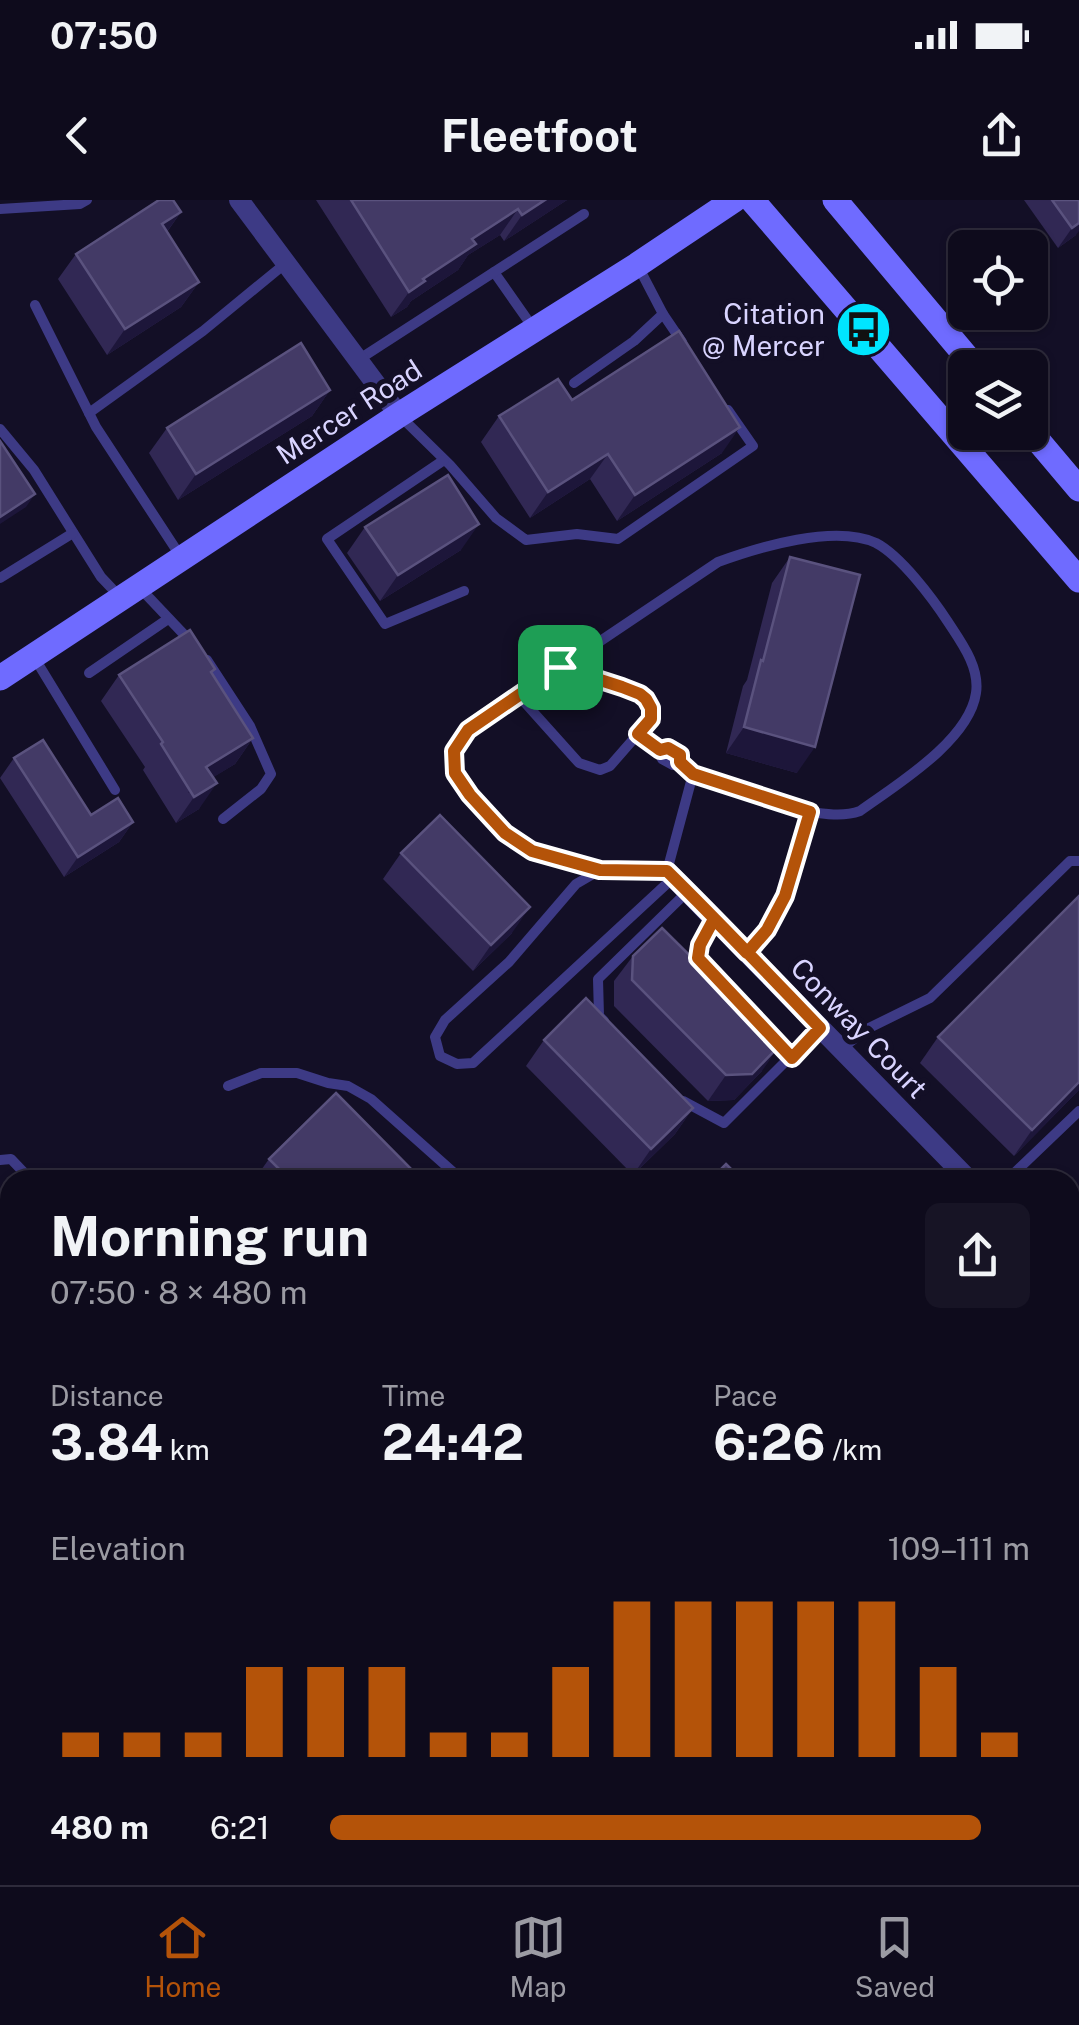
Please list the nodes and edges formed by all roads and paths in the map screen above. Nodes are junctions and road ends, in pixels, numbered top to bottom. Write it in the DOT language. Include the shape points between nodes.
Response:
graph roads {
  1 [pos="88,200"];
  2 [pos="240,200"];
  3 [pos="734,200"];
  4 [pos="752,200"];
  5 [pos="835,200"];
  6 [pos="0,209"];
  7 [pos="584,214"];
  8 [pos="286,264"];
  9 [pos="637,265"];
  10 [pos="494,272"];
  11 [pos="34,305"];
  12 [pos="662,314"];
  13 [pos="535,329"];
  14 [pos="686,348"];
  15 [pos="961,350"];
  16 [pos="358,360"];
  17 [pos="574,383"];
  18 [pos="720,397"];
  19 [pos="88,413"];
  20 [pos="399,414"];
  21 [pos="0,429"];
  22 [pos="1046,450"];
  23 [pos="444,460"];
  24 [pos="1079,489"];
  25 [pos="73,532"];
  26 [pos="181,558"];
  27 [pos="0,578"];
  28 [pos="1079,580"];
  29 [pos="464,591"];
  30 [pos="130,592"];
  31 [pos="168,619"];
  32 [pos="33,656"];
  33 [pos="560,667"];
  34 [pos="89,673"];
  35 [pos="0,678"];
  36 [pos="518,696"];
  37 [pos="638,734"];
  38 [pos="693,774"];
  39 [pos="115,790"];
  40 [pos="810,812"];
  41 [pos="224,819"];
  42 [pos="1079,861"];
  43 [pos="600,870"];
  44 [pos="676,880"];
  45 [pos="714,919"];
  46 [pos="747,953"];
  47 [pos="820,1028"];
  48 [pos="611,1029"];
  49 [pos="841,1049"];
  50 [pos="792,1058"];
  51 [pos="228,1086"];
  52 [pos="674,1092"];
  53 [pos="1079,1111"];
  54 [pos="0,1160"];
  55 [pos="22,1170"];
  56 [pos="451,1170"];
  57 [pos="959,1170"];
  58 [pos="1017,1170"];
  1 -- 6 [label="lane"];
  2 -- 8 [label="street"];
  3 -- 9 [label="street, Mercer Road"];
  4 -- 28 [label="street"];
  5 -- 15 [label="street"];
  7 -- 10 [label="lane"];
  8 -- 16 [label="street"];
  8 -- 19 [label="lane"];
  9 -- 12 [label="lane"];
  9 -- 13 [label="street, Mercer Road"];
  10 -- 13 [label="lane"];
  10 -- 16 [label="lane"];
  11 -- 19 [label="lane"];
  12 -- 14 [label="lane"];
  12 -- 17 [label="lane"];
  13 -- 20 [label="street, Mercer Road"];
  16 -- 20 [label="street"];
  18 -- 23 [label="lane" via="753,446 618,539 577,534 526,540 496,518"];
  19 -- 26 [label="lane"];
  20 -- 23 [label="lane"];
  20 -- 26 [label="street, Mercer Road"];
  21 -- 25 [label="lane"];
  22 -- 24 [label="street"];
  23 -- 29 [label="lane" via="328,539 385,624"];
  25 -- 27 [label="lane"];
  25 -- 30 [label="lane" via="101,578"];
  26 -- 30 [label="street, Mercer Road"];
  30 -- 31 [label="lane"];
  30 -- 32 [label="street, Mercer Road"];
  31 -- 34 [label="lane"];
  31 -- 41 [label="lane" via="204,655 269,766 260,789"];
  32 -- 35 [label="street, Mercer Road"];
  32 -- 39 [label="lane"];
  33 -- 36 [label="lane"];
  33 -- 37 [label="lane" via="646,699 651,719"];
  33 -- 40 [label="lane" via="718,562 800,538 874,542 942,613 966,650 976,694 944,749 860,812"];
  36 -- 37 [label="lane" via="591,768 610,766"];
  36 -- 43 [label="lane" via="468,730 454,751 455,773 505,833 532,851"];
  37 -- 38 [label="lane" via="680,755"];
  38 -- 40 [label="lane"];
  38 -- 44 [label="lane"];
  40 -- 46 [label="lane" via="785,896"];
  42 -- 49 [label="lane" via="1070,862 930,998"];
  43 -- 44 [label="lane"];
  43 -- 44 [label="lane" via="576,884 509,962 446,1020 435,1037 440,1056 473,1063"];
  44 -- 45 [label="street, Conway Court"];
  44 -- 48 [label="lane" via="598,980 599,1016"];
  45 -- 46 [label="street, Conway Court"];
  45 -- 50 [label="lane" via="698,958"];
  46 -- 47 [label="street, Conway Court"];
  47 -- 49 [label="street, Conway Court"];
  47 -- 50 [label="lane"];
  49 -- 57 [label="street, Conway Court"];
  50 -- 52 [label="lane" via="724,1123"];
  51 -- 56 [label="lane" via="260,1073 297,1073 348,1086"];
  53 -- 58 [label="lane"];
  54 -- 55 [label="lane" via="11,1159"];
}
